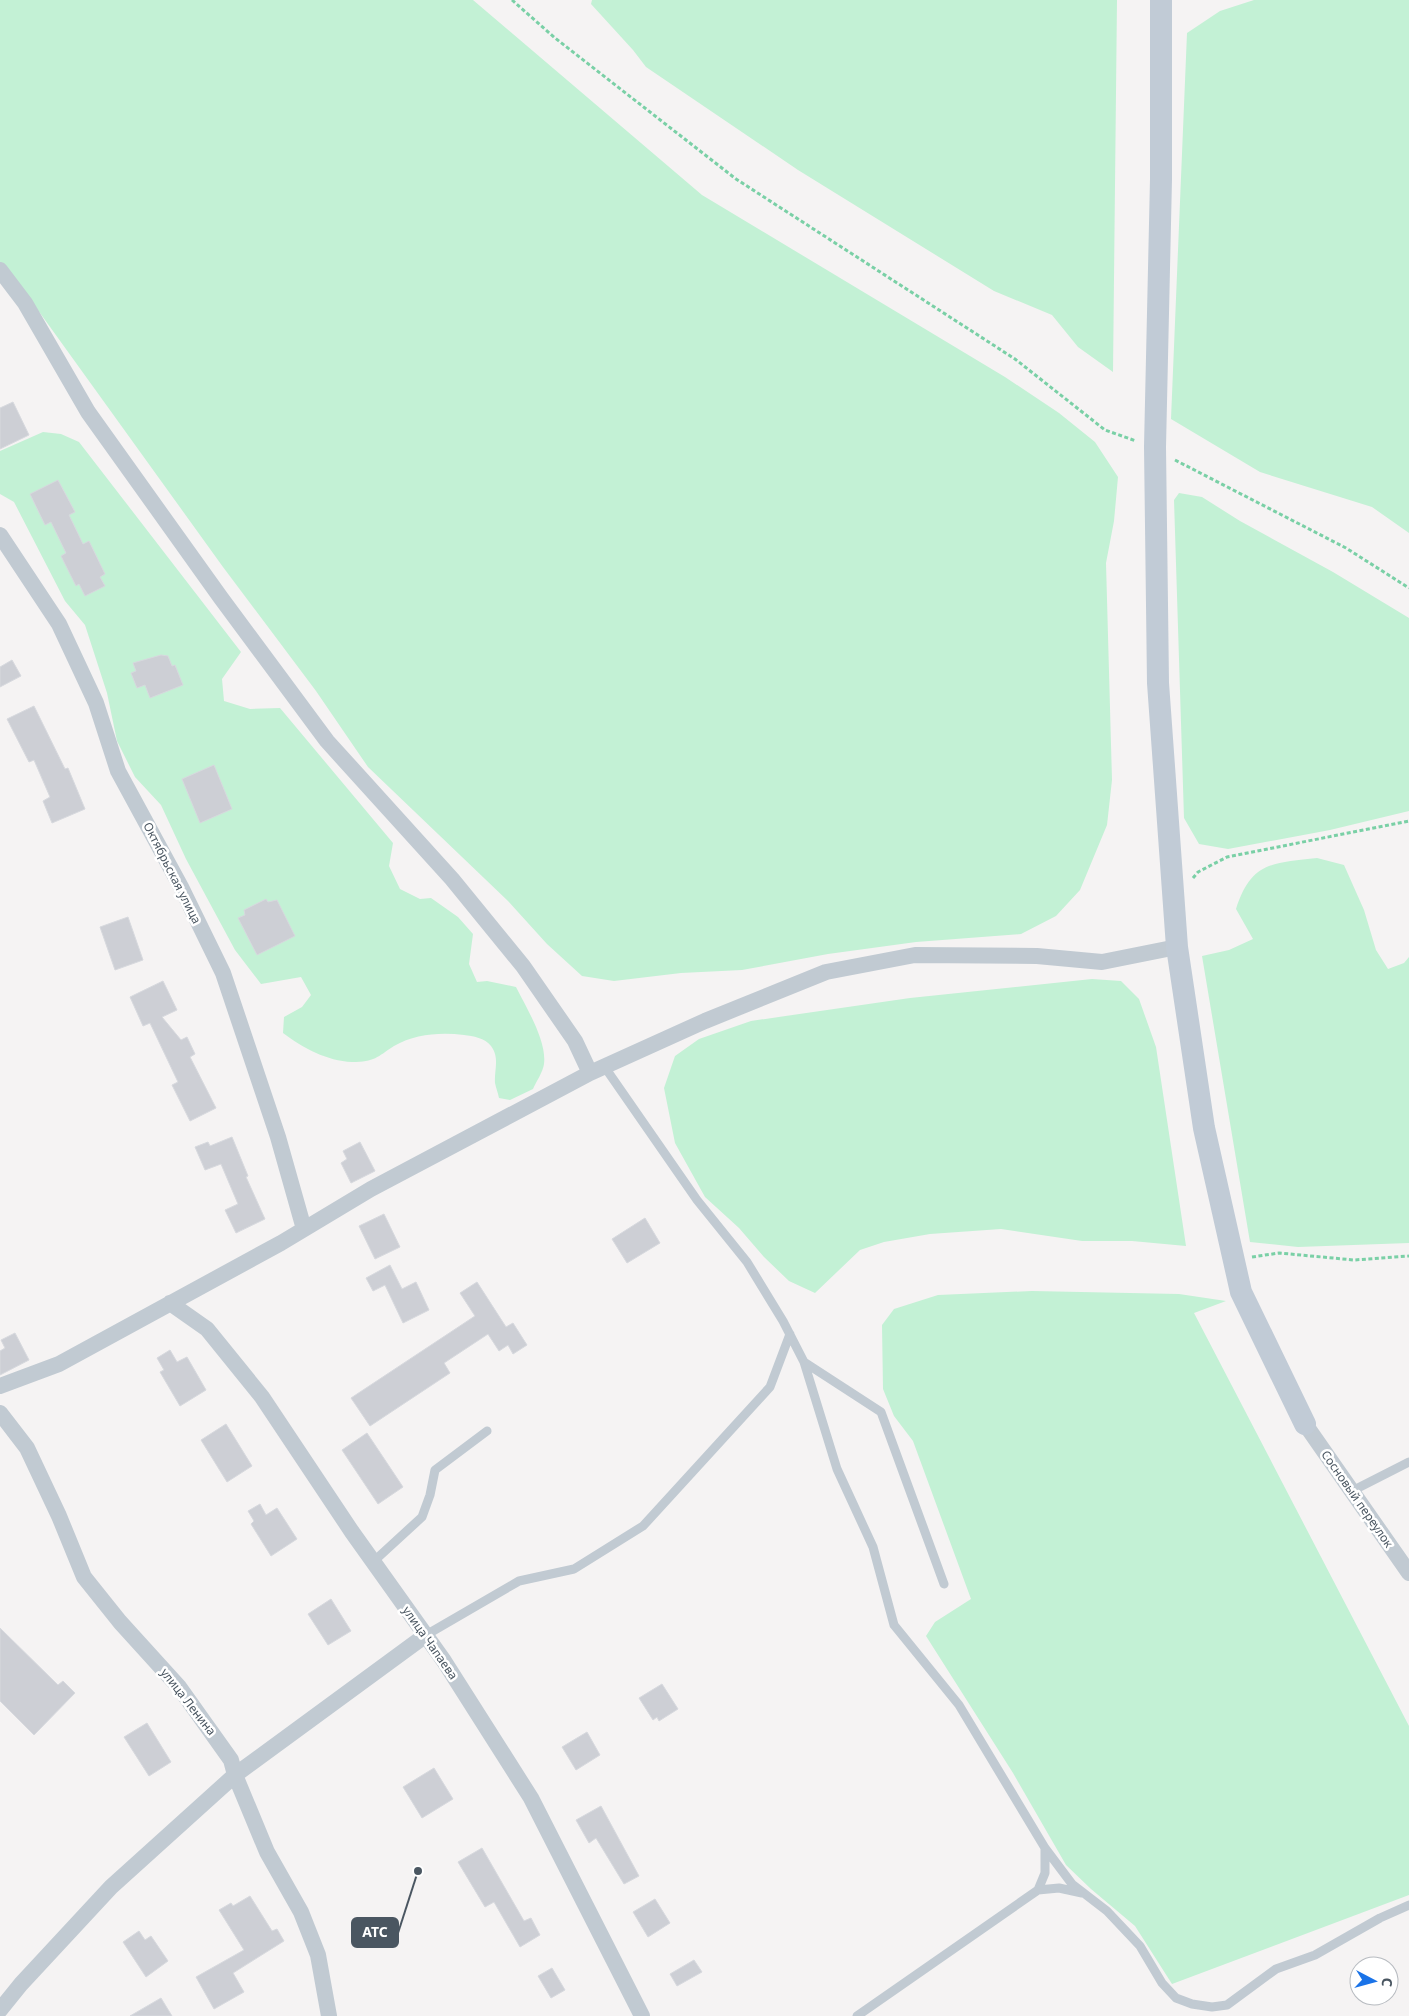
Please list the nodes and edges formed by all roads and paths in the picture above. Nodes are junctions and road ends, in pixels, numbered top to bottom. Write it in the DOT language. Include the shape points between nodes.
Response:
graph roads {
  1 [pos="512,0"];
  2 [pos="1161,0"];
  3 [pos="0,270"];
  4 [pos="1155,447"];
  5 [pos="0,534"];
  6 [pos="1409,588"];
  7 [pos="1409,821"];
  8 [pos="1174,899"];
  9 [pos="1178,947"];
  10 [pos="597,1070"];
  11 [pos="304,1229"];
  12 [pos="1409,1256"];
  13 [pos="1234,1258"];
  14 [pos="170,1303"];
  15 [pos="790,1334"];
  16 [pos="804,1362"];
  17 [pos="0,1386"];
  18 [pos="0,1413"];
  19 [pos="1305,1424"];
  20 [pos="487,1432"];
  21 [pos="1409,1462"];
  22 [pos="1352,1491"];
  23 [pos="373,1562"];
  24 [pos="1409,1573"];
  25 [pos="944,1584"];
  26 [pos="426,1635"];
  27 [pos="235,1775"];
  28 [pos="1045,1848"];
  29 [pos="1038,1890"];
  30 [pos="1085,1894"];
  31 [pos="1409,1905"];
  32 [pos="0,2010"];
  33 [pos="329,2016"];
  34 [pos="642,2016"];
  35 [pos="857,2016"];
  1 -- 4 [label="path" via="555,38 736,178 1015,359 1104,430"];
  2 -- 4 [label="street"];
  3 -- 10 [label="street" via="25,304 88,412 327,741 452,879 523,966"];
  4 -- 6 [label="path" via="1190,470 1346,548"];
  4 -- 8 [label="street" via="1158,684"];
  5 -- 11 [label="street, Октябрьская улица" via="59,624 96,703 118,770 223,974 278,1137"];
  7 -- 8 [label="path" via="1227,856 1198,872"];
  8 -- 9 [label="street"];
  9 -- 10 [label="street" via="1102,962 1037,956 915,955 826,972 705,1021"];
  9 -- 13 [label="street" via="1204,1128"];
  10 -- 11 [label="street" via="371,1189"];
  10 -- 15 [label="lane" via="747,1262"];
  11 -- 14 [label="street"];
  12 -- 13 [label="path" via="1354,1260 1279,1254"];
  13 -- 19 [label="street" via="1241,1292"];
  14 -- 17 [label="street" via="59,1364"];
  14 -- 23 [label="street, улица Чапаева" via="207,1329 262,1397"];
  15 -- 16 [label="lane"];
  15 -- 26 [label="lane" via="770,1387 643,1526 574,1569 519,1580"];
  16 -- 25 [label="lane" via="881,1412"];
  16 -- 28 [label="lane" via="837,1469 872,1547 894,1625 959,1706"];
  18 -- 27 [label="street, улица Ленина" via="27,1448 84,1577 179,1687 231,1760"];
  19 -- 22 [label="street, Сосновый переулок"];
  20 -- 23 [label="lane" via="434,1470 422,1517"];
  21 -- 22 [label="lane"];
  22 -- 24 [label="street, Сосновый переулок"];
  23 -- 26 [label="street, улица Чапаева"];
  26 -- 27 [label="street"];
  26 -- 34 [label="street, улица Чапаева" via="530,1798"];
  27 -- 32 [label="street" via="111,1887"];
  27 -- 33 [label="street, улица Ленина" via="267,1852 301,1912 318,1955"];
  28 -- 29 [label="lane" via="1045,1873"];
  28 -- 30 [label="lane" via="1072,1884"];
  29 -- 30 [label="lane" via="1059,1888"];
  29 -- 35 [label="lane"];
  30 -- 31 [label="lane" via="1107,1911 1140,1946 1162,1983 1176,1998 1212,2008 1227,2005 1276,1969 1315,1955"];
}
